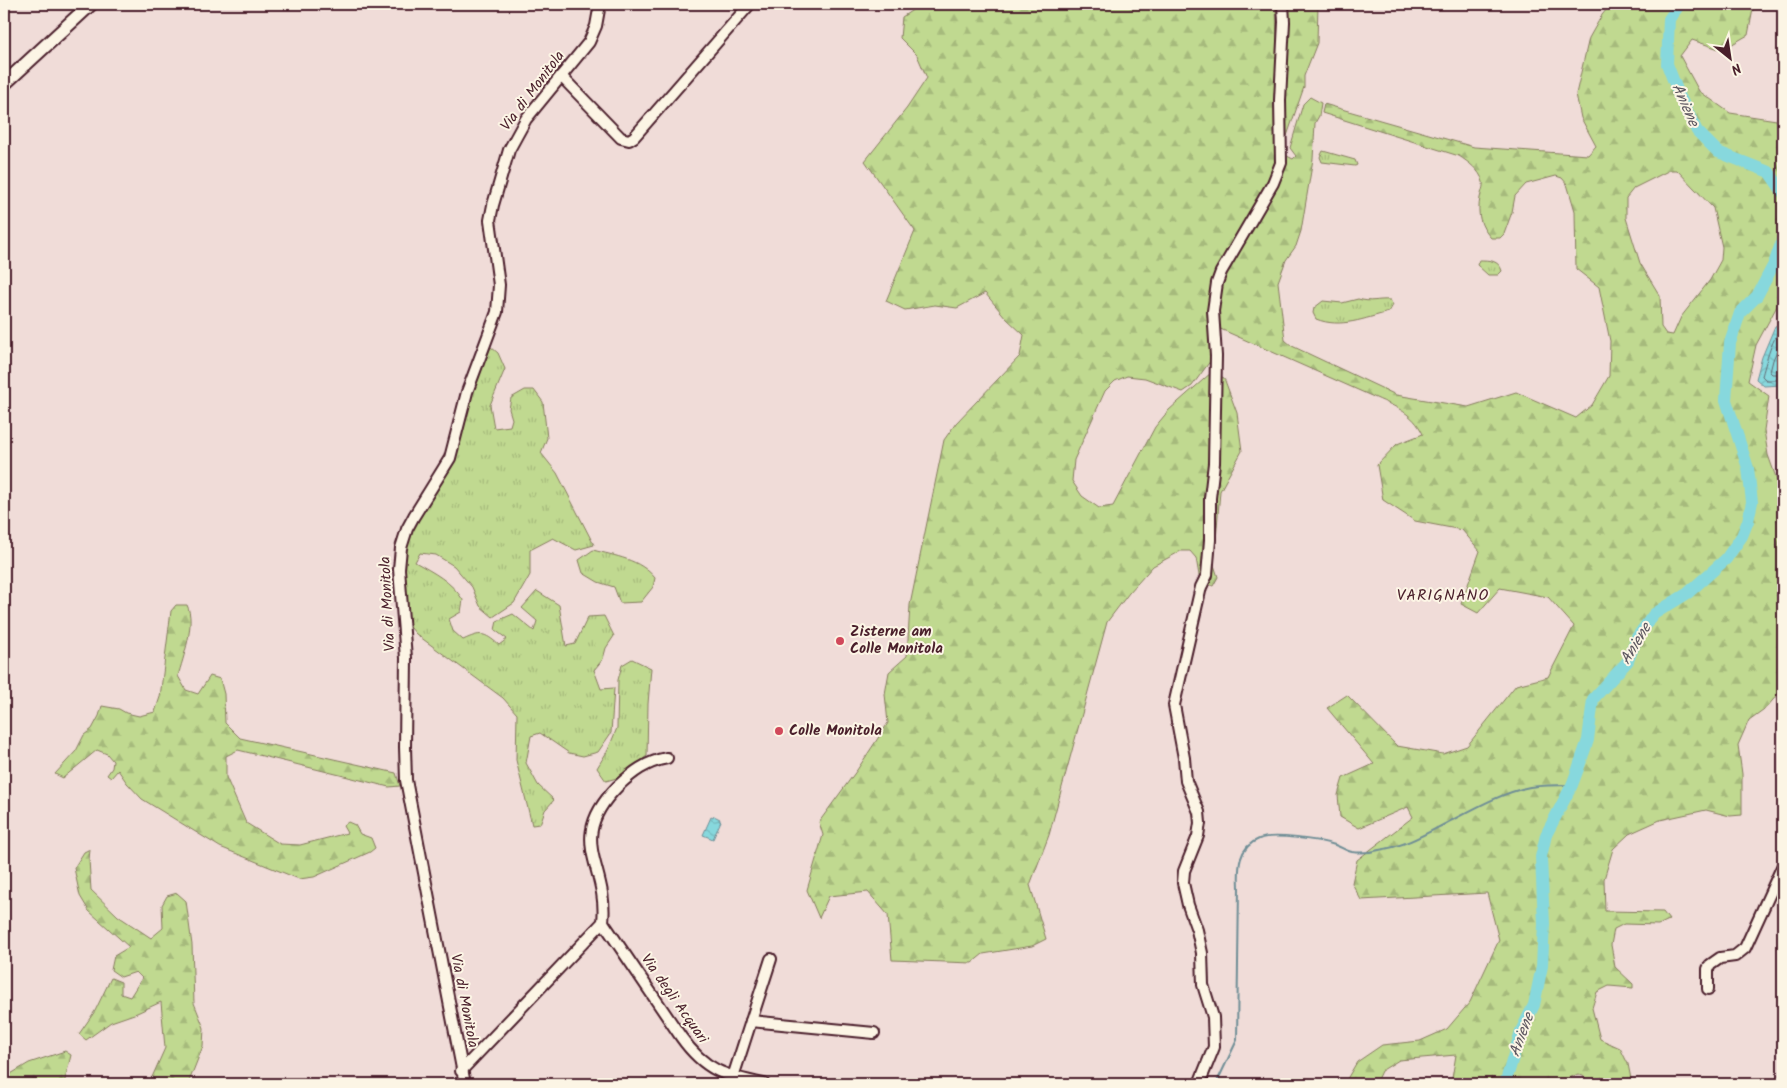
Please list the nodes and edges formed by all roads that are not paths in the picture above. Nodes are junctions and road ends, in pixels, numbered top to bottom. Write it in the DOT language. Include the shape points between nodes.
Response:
graph roads {
  1 [pos="91,4"];
  2 [pos="600,4"];
  3 [pos="750,4"];
  4 [pos="1283,4"];
  5 [pos="561,76"];
  6 [pos="4,84"];
  7 [pos="667,758"];
  8 [pos="1783,865"];
  9 [pos="603,922"];
  10 [pos="771,959"];
  11 [pos="1708,989"];
  12 [pos="751,1021"];
  13 [pos="874,1033"];
  14 [pos="461,1071"];
  15 [pos="733,1077"];
  16 [pos="464,1084"];
  17 [pos="764,1084"];
  18 [pos="1199,1084"];
  1 -- 6 [label="main road"];
  2 -- 5 [label="street, Via di Monitola" via="592,36"];
  3 -- 5 [label="street" via="629,140 621,138"];
  4 -- 18 [label="street" via="1281,163 1217,284 1213,311 1216,356 1214,463 1207,575 1201,587 1174,705 1186,781 1199,812 1200,823 1183,883 1197,930 1203,985 1213,1017 1214,1047"];
  5 -- 14 [label="street, Via di Monitola" via="522,125 507,154 490,220 499,292 497,312 466,392 450,458 412,519 399,558 406,658 406,780"];
  7 -- 9 [label="street" via="632,773 604,802 595,817 592,841 603,899"];
  8 -- 11 [label="street" via="1745,948 1735,956 1720,958 1710,965"];
  9 -- 14 [label="street"];
  9 -- 15 [label="street, Via degli Acquari" via="689,1048 710,1066"];
  10 -- 12 [label="street"];
  12 -- 13 [label="street"];
  12 -- 15 [label="street"];
  14 -- 16 [label="street, Via di Monitola"];
  15 -- 17 [label="street, Via degli Acquari"];
}
